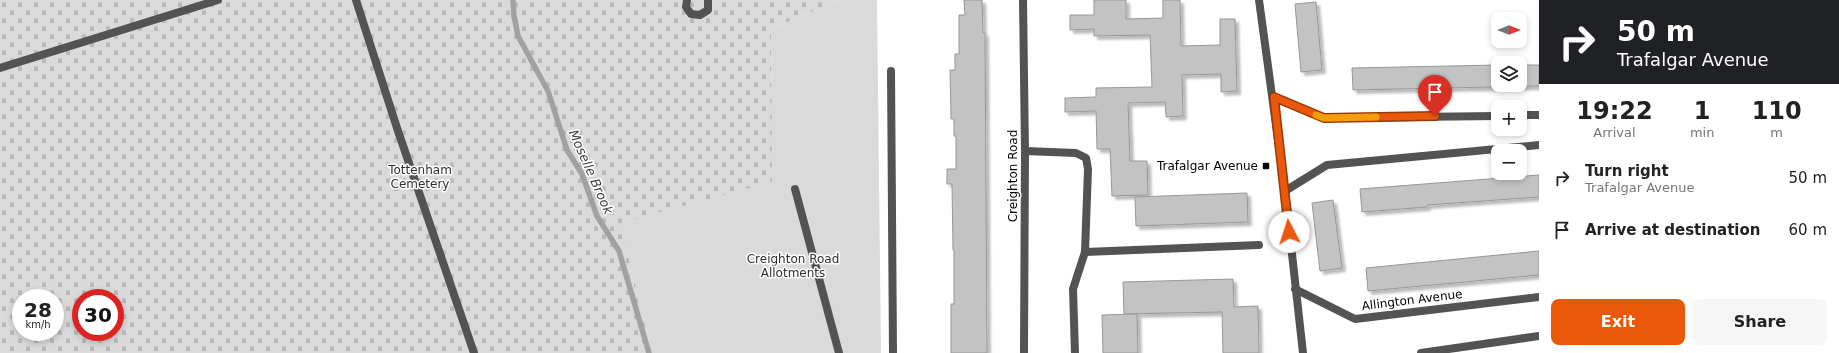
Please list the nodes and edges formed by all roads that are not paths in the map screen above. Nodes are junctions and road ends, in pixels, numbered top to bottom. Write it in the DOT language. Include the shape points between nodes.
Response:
graph roads {
  1 [pos="218,0"];
  2 [pos="356,0"];
  3 [pos="687,0"];
  4 [pos="708,0"];
  5 [pos="1023,0"];
  6 [pos="1260,0"];
  7 [pos="0,68"];
  8 [pos="891,71"];
  9 [pos="1274,97"];
  10 [pos="1539,115"];
  11 [pos="1491,116"];
  12 [pos="1527,116"];
  13 [pos="1539,145"];
  14 [pos="1025,151"];
  15 [pos="795,189"];
  16 [pos="1285,191"];
  17 [pos="1259,245"];
  18 [pos="1085,252"];
  19 [pos="1295,289"];
  20 [pos="1539,297"];
  21 [pos="1539,336"];
  22 [pos="474,353"];
  23 [pos="839,353"];
  24 [pos="893,353"];
  25 [pos="1024,353"];
  26 [pos="1075,353"];
  27 [pos="1303,353"];
  28 [pos="1422,353"];
  1 -- 7 [label="street"];
  2 -- 22 [label="street" via="394,120"];
  3 -- 4 [label="street" via="686,7 691,14 700,15 708,10"];
  5 -- 14 [label="street, Creighton Road"];
  6 -- 9 [label="street"];
  8 -- 24 [label="street"];
  9 -- 11 [label="street" via="1324,118"];
  9 -- 16 [label="street"];
  10 -- 12 [label="street"];
  13 -- 16 [label="street" via="1327,165"];
  14 -- 18 [label="street" via="1076,153 1086,158 1088,169"];
  14 -- 25 [label="street, Creighton Road"];
  15 -- 23 [label="street"];
  16 -- 19 [label="street"];
  17 -- 18 [label="street"];
  18 -- 26 [label="street" via="1073,289"];
  19 -- 20 [label="street, Allington Avenue" via="1355,319"];
  19 -- 27 [label="street"];
  21 -- 28 [label="street"];
}
